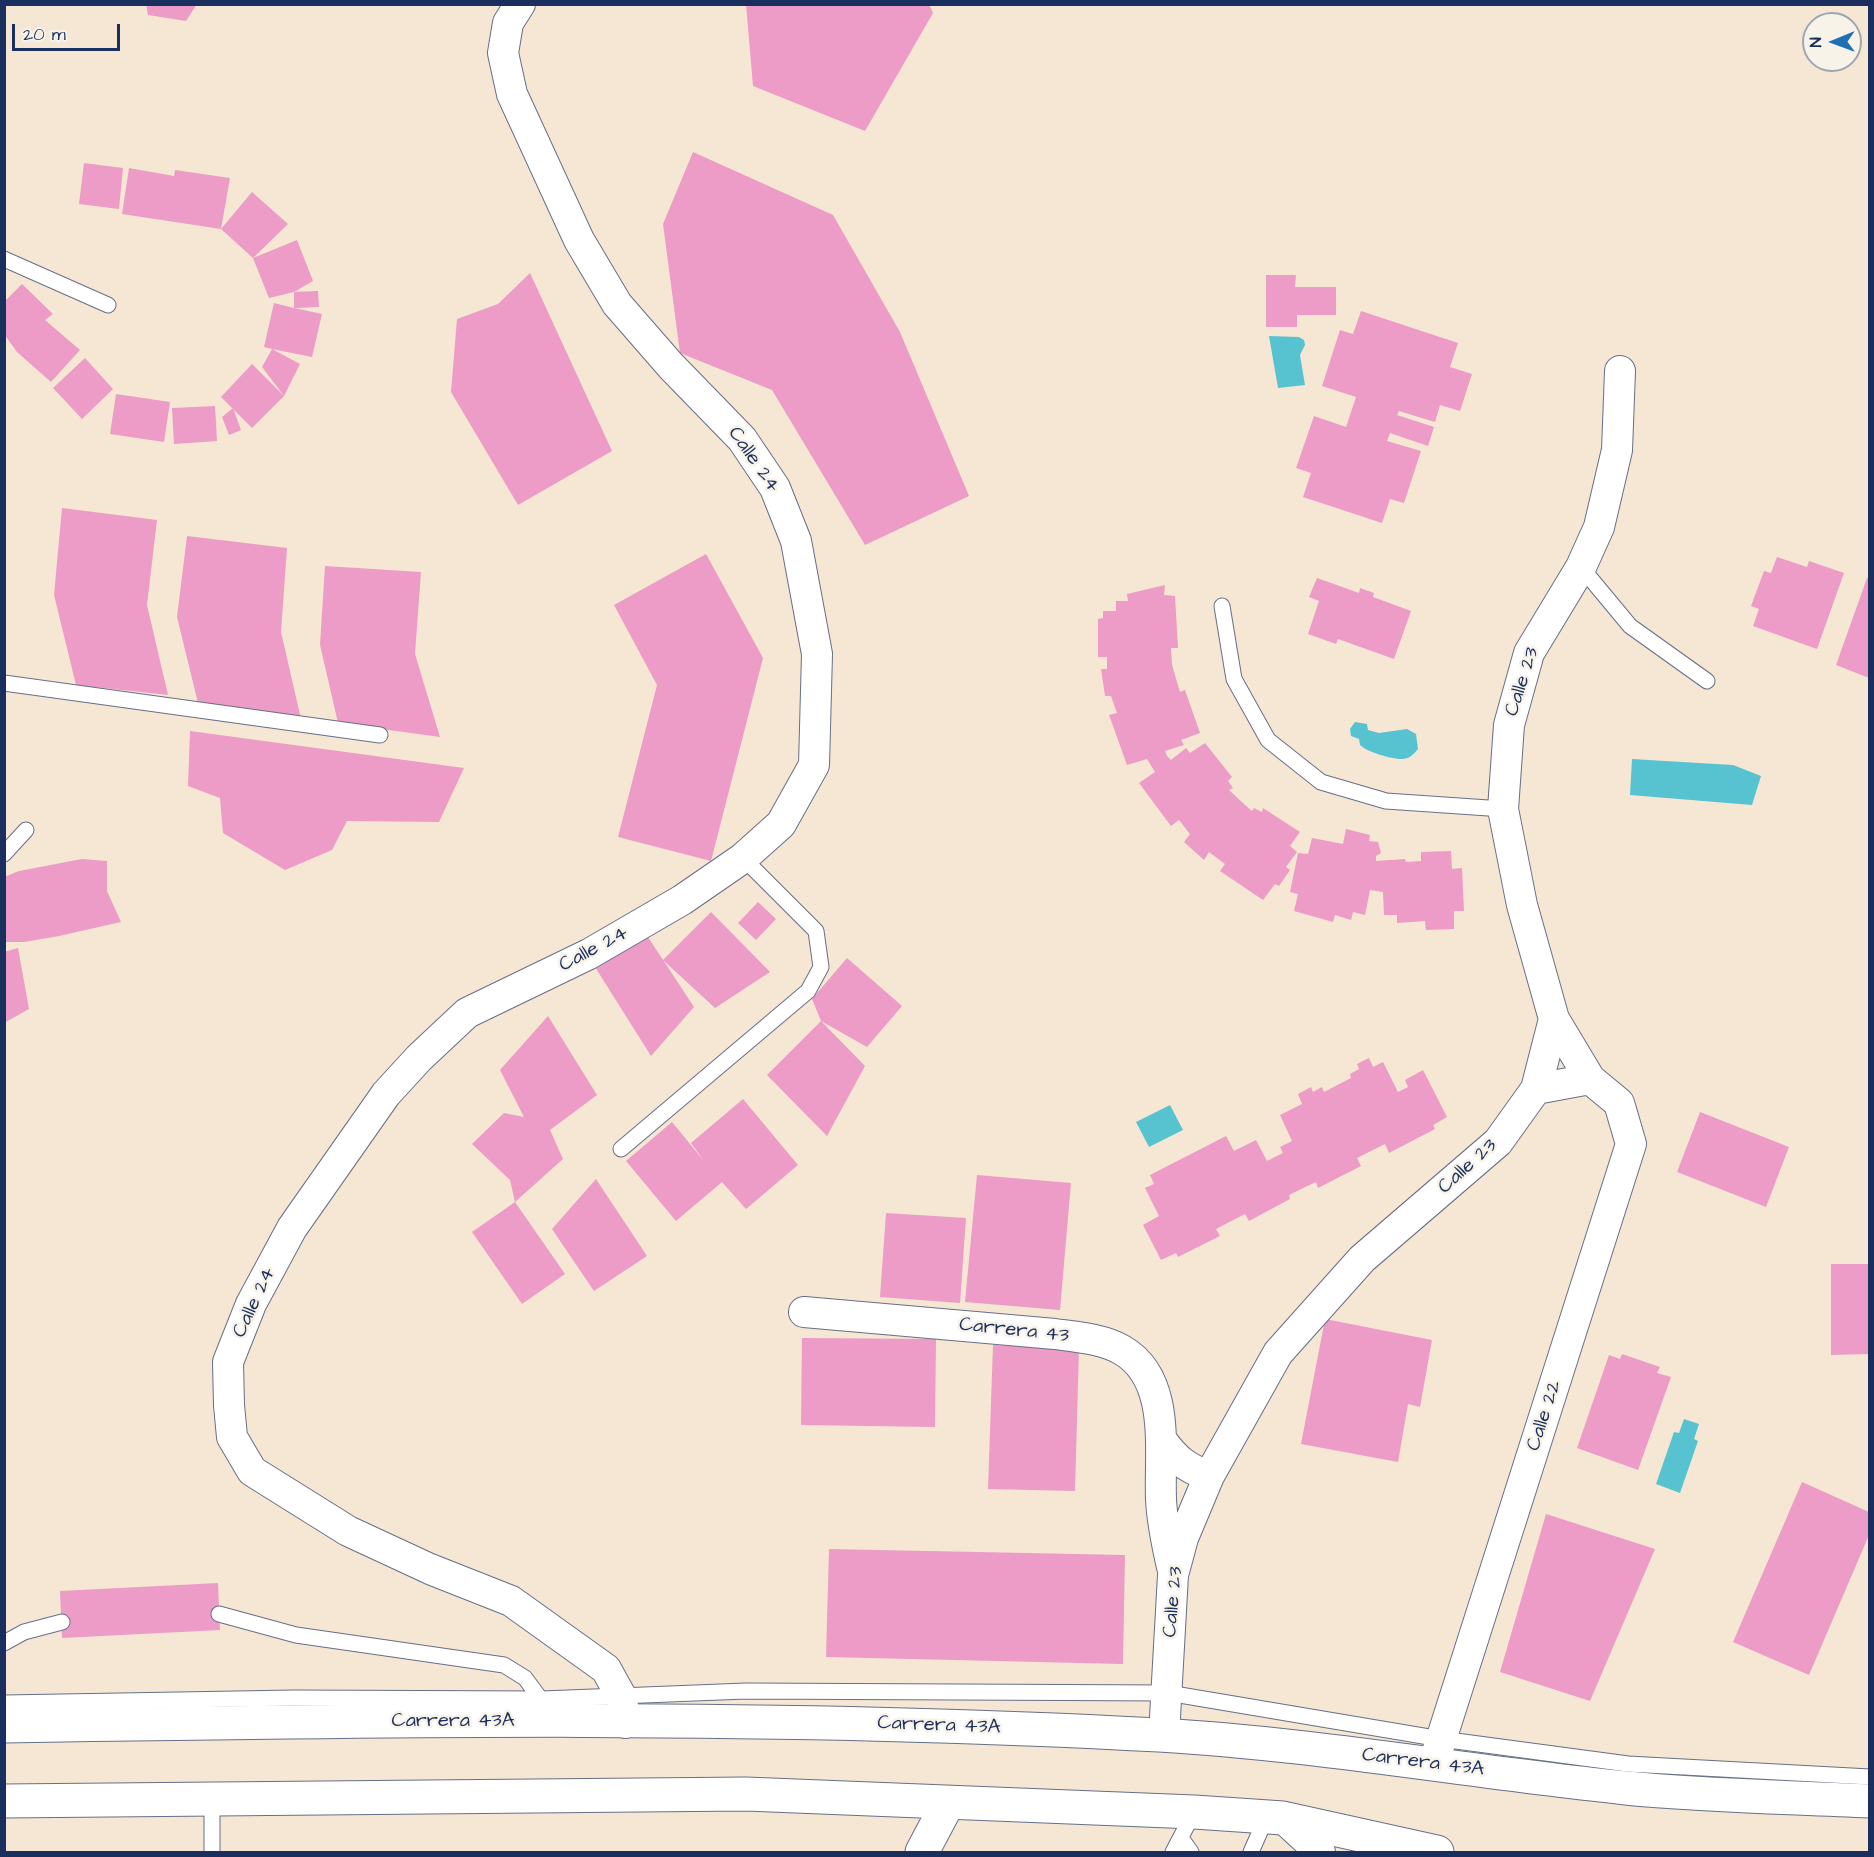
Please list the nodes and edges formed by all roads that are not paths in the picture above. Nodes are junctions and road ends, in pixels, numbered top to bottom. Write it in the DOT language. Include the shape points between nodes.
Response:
graph roads {
  1 [pos="520,4"];
  2 [pos="4,259"];
  3 [pos="108,305"];
  4 [pos="1620,371"];
  5 [pos="1581,567"];
  6 [pos="1222,606"];
  7 [pos="1707,681"];
  8 [pos="4,683"];
  9 [pos="380,735"];
  10 [pos="1503,809"];
  11 [pos="26,830"];
  12 [pos="4,854"];
  13 [pos="743,858"];
  14 [pos="1554,1019"];
  15 [pos="1590,1079"];
  16 [pos="1536,1089"];
  17 [pos="621,1149"];
  18 [pos="804,1312"];
  19 [pos="1161,1439"];
  20 [pos="1209,1476"];
  21 [pos="1173,1575"];
  22 [pos="219,1614"];
  23 [pos="62,1622"];
  24 [pos="4,1643"];
  25 [pos="1167,1693"];
  26 [pos="4,1703"];
  27 [pos="623,1710"];
  28 [pos="549,1711"];
  29 [pos="4,1726"];
  30 [pos="1164,1735"];
  31 [pos="1437,1752"];
  32 [pos="1869,1777"];
  33 [pos="212,1799"];
  34 [pos="4,1801"];
  35 [pos="1869,1801"];
  36 [pos="948,1803"];
  37 [pos="1194,1812"];
  38 [pos="1275,1818"];
  39 [pos="1182,1849"];
  40 [pos="212,1852"];
  41 [pos="922,1852"];
  42 [pos="1251,1852"];
  43 [pos="1320,1852"];
  44 [pos="1437,1852"];
  1 -- 13 [label="street, Calle 24" via="508,23 503,52 512,93 579,240 617,304 742,439 776,488 796,541 817,654 814,765 781,824"];
  2 -- 3 [label="lane"];
  4 -- 5 [label="street, Calle 23" via="1617,450 1599,527"];
  5 -- 7 [label="lane" via="1630,626"];
  5 -- 10 [label="street, Calle 23" via="1529,653 1509,725"];
  6 -- 10 [label="lane" via="1239,689 1268,740 1321,782 1386,801"];
  8 -- 9 [label="lane"];
  10 -- 14 [label="street, Calle 23" via="1522,905"];
  11 -- 12 [label="lane"];
  13 -- 17 [label="lane" via="816,932 821,967 808,991"];
  13 -- 27 [label="street, Calle 24" via="682,900 590,954 467,1013 419,1058 386,1094 292,1228 251,1304 228,1362 232,1437 252,1470 348,1531 511,1601 606,1669"];
  14 -- 15 [label="street, Calle 22"];
  14 -- 16 [label="street, Calle 23"];
  15 -- 16 [label="street"];
  15 -- 31 [label="street, Calle 22" via="1619,1103 1631,1144"];
  16 -- 20 [label="street, Calle 23" via="1498,1142 1362,1259 1278,1353"];
  18 -- 19 [label="street, Carrera 43" via="1055,1334 1122,1350 1143,1369 1156,1400"];
  19 -- 20 [label="street" via="1175,1459 1188,1469"];
  19 -- 21 [label="street, Carrera 43" via="1161,1501"];
  20 -- 21 [label="street, Calle 23" via="1183,1538"];
  21 -- 25 [label="street, Calle 23"];
  22 -- 28 [label="lane" via="296,1635 504,1665 525,1678"];
  23 -- 24 [label="lane" via="24,1632"];
  25 -- 27 [label="lane" via="746,1691"];
  25 -- 30 [label="street, Calle 23"];
  25 -- 31 [label="lane"];
  26 -- 28 [label="lane" via="294,1698"];
  27 -- 28 [label="main road, Carrera 43A"];
  27 -- 30 [label="main road, Carrera 43A"];
  28 -- 29 [label="main road, Carrera 43A" via="293,1722"];
  30 -- 31 [label="main road, Carrera 43A"];
  31 -- 32 [label="lane"];
  31 -- 35 [label="main road, Carrera 43A" via="1629,1789"];
  33 -- 34 [label="main road"];
  33 -- 36 [label="main road" via="746,1794"];
  33 -- 40 [label="lane"];
  36 -- 37 [label="main road"];
  36 -- 41 [label="main road"];
  37 -- 38 [label="main road"];
  37 -- 39 [label="lane"];
  38 -- 42 [label="lane"];
  38 -- 43 [label="street"];
  38 -- 44 [label="main road"];
}
